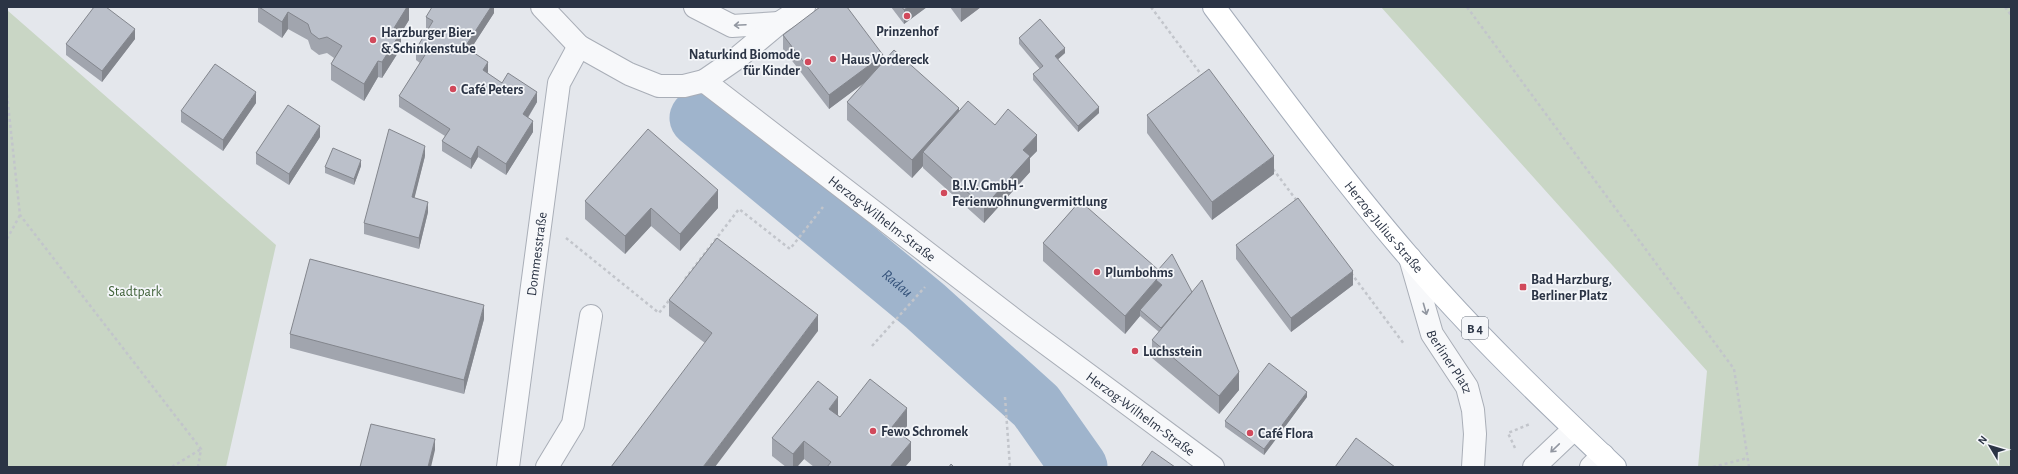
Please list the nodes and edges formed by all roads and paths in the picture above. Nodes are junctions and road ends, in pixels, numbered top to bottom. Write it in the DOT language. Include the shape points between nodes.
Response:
graph roads {
  1 [pos="542,7"];
  2 [pos="695,7"];
  3 [pos="804,7"];
  4 [pos="1151,7"];
  5 [pos="1214,7"];
  6 [pos="1467,7"];
  7 [pos="2005,7"];
  8 [pos="2011,16"];
  9 [pos="779,23"];
  10 [pos="579,46"];
  11 [pos="1204,77"];
  12 [pos="704,81"];
  13 [pos="7,95"];
  14 [pos="1271,166"];
  15 [pos="827,202"];
  16 [pos="1300,205"];
  17 [pos="20,215"];
  18 [pos="541,218"];
  19 [pos="7,239"];
  20 [pos="1410,258"];
  21 [pos="1348,268"];
  22 [pos="683,282"];
  23 [pos="927,285"];
  24 [pos="674,295"];
  25 [pos="591,316"];
  26 [pos="1406,345"];
  27 [pos="872,346"];
  28 [pos="1005,398"];
  29 [pos="1574,429"];
  30 [pos="201,449"];
  31 [pos="1748,458"];
  32 [pos="1603,463"];
  33 [pos="172,467"];
  34 [pos="198,467"];
  35 [pos="508,467"];
  36 [pos="547,467"];
  37 [pos="1010,467"];
  38 [pos="1213,467"];
  39 [pos="1473,467"];
  40 [pos="1534,467"];
  41 [pos="1713,467"];
  42 [pos="1749,467"];
  1 -- 10 [label="street"];
  9 -- 2 [label="street, one-way" via="732,26"];
  3 -- 9 [label="street"];
  4 -- 11 [label="path"];
  5 -- 20 [label="main road, Herzog-Julius-Straße / B 4" via="1332,162"];
  6 -- 31 [label="path" via="1734,369"];
  7 -- 8 [label="path"];
  9 -- 12 [label="street"];
  10 -- 12 [label="street" via="629,74 659,86 684,86"];
  10 -- 18 [label="street, Dommesstraße" via="559,83"];
  12 -- 38 [label="street, Herzog-Wilhelm-Straße" via="1042,342"];
  13 -- 17 [label="path"];
  14 -- 16 [label="path"];
  15 -- 22 [label="path" via="790,249 739,209"];
  17 -- 19 [label="path"];
  17 -- 30 [label="path"];
  18 -- 24 [label="path" via="660,313"];
  18 -- 35 [label="street, Dommesstraße"];
  20 -- 29 [label="main road, Herzog-Julius-Straße / B 4" via="1454,307"];
  20 -- 39 [label="street, Berliner Platz, one-way" via="1432,334 1467,386 1476,434"];
  21 -- 26 [label="path"];
  23 -- 27 [label="path"];
  25 -- 36 [label="street" via="573,424"];
  28 -- 37 [label="path"];
  29 -- 32 [label="main road, B 4"];
  29 -- 40 [label="street, one-way"];
  30 -- 33 [label="path"];
  30 -- 34 [label="path"];
  31 -- 41 [label="path"];
  31 -- 42 [label="path"];
}
